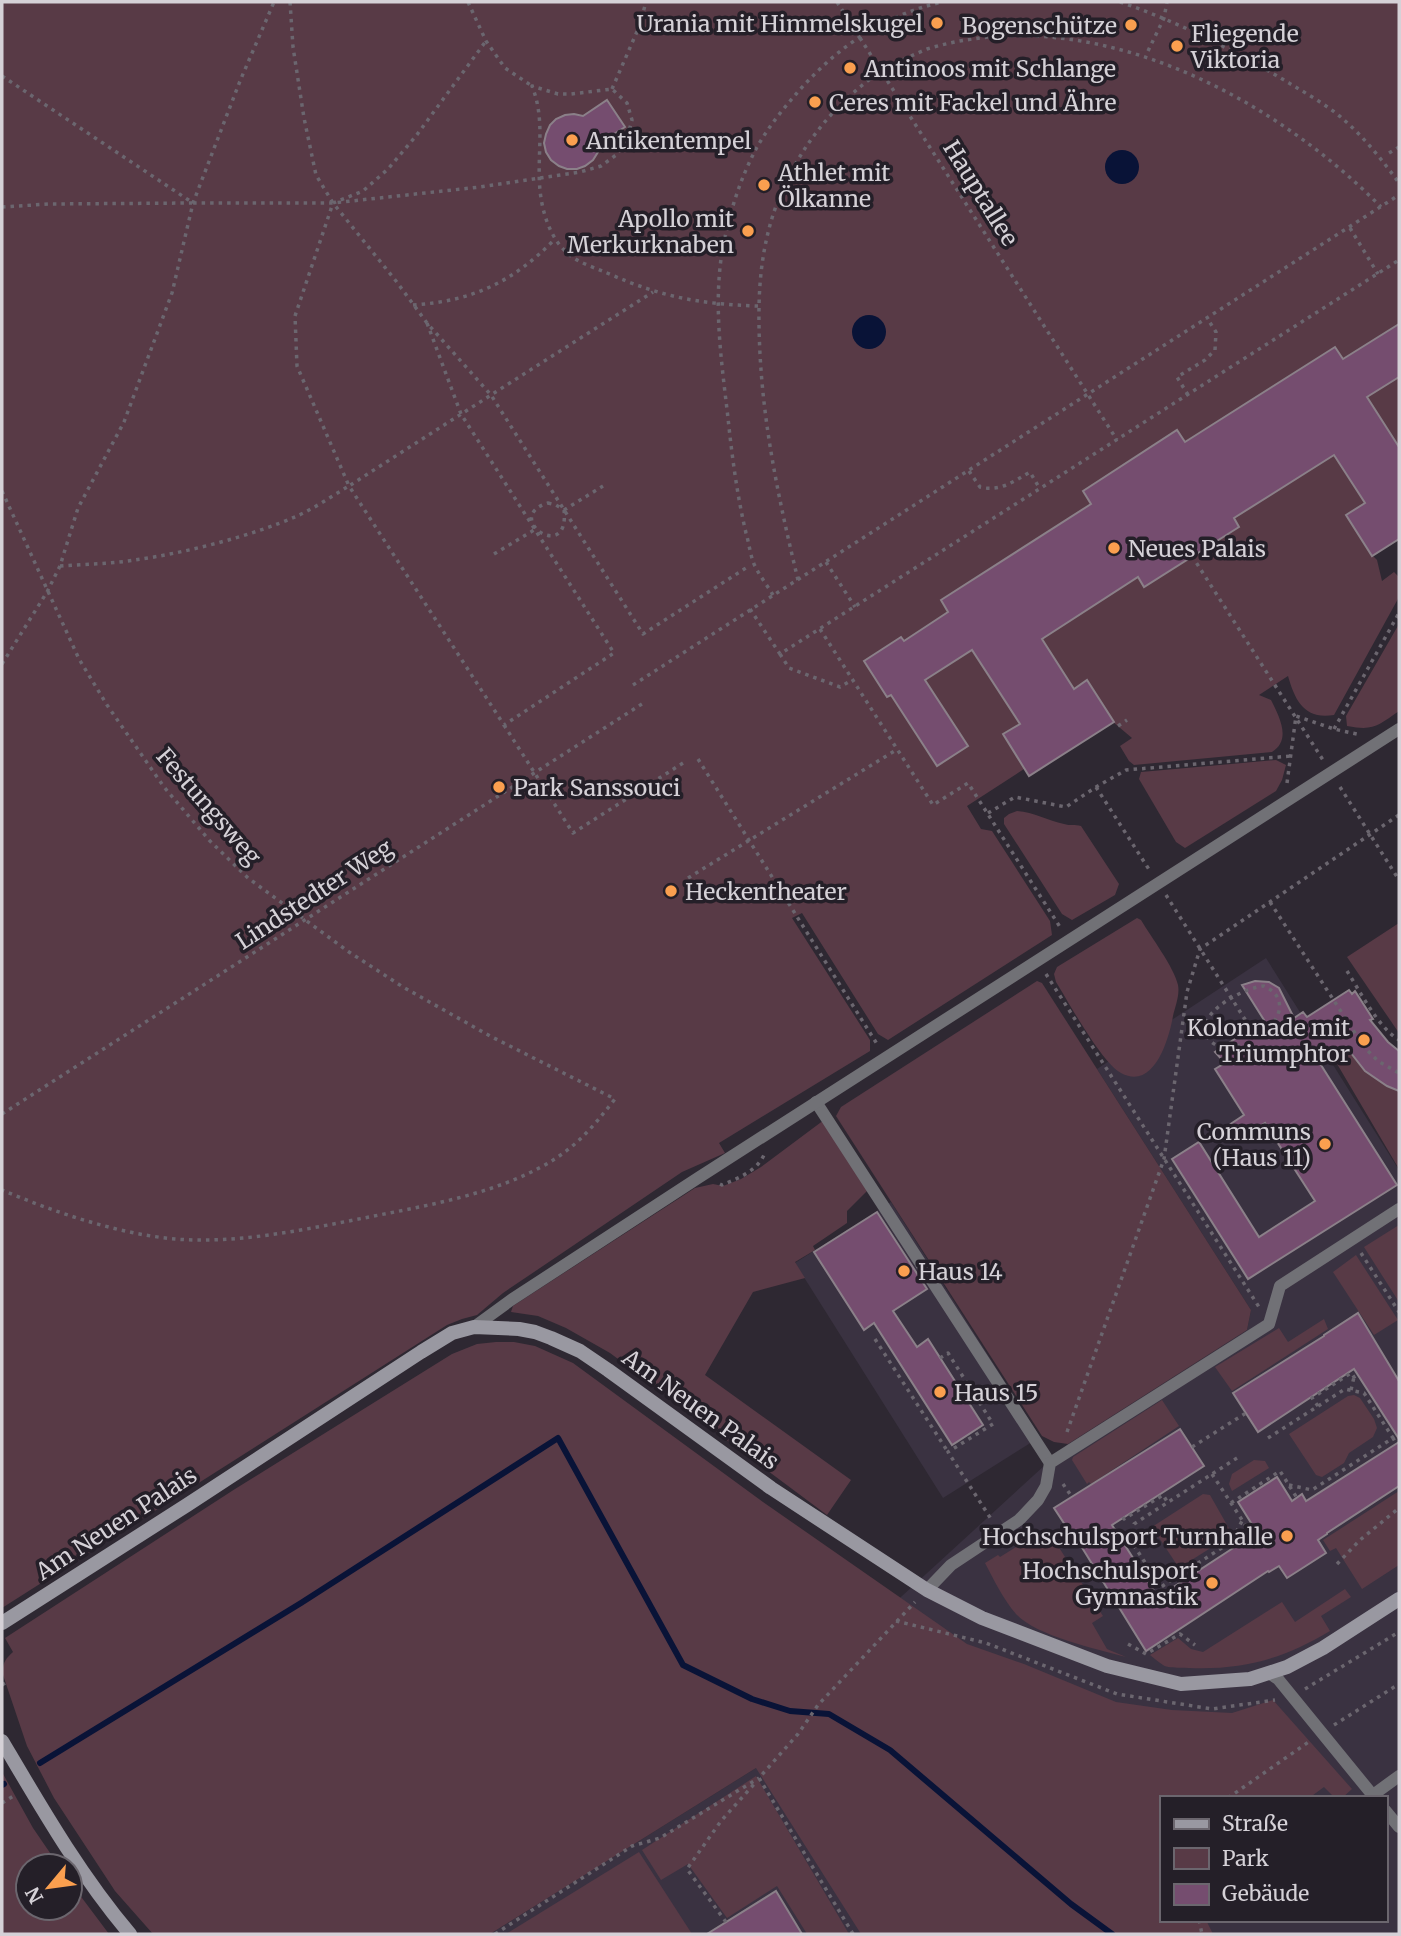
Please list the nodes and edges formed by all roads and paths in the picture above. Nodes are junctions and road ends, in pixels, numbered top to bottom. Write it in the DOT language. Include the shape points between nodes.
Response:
graph roads {
  1 [pos="274,2"];
  2 [pos="289,2"];
  3 [pos="468,2"];
  4 [pos="646,2"];
  5 [pos="838,2"];
  6 [pos="942,2"];
  7 [pos="1120,2"];
  8 [pos="1167,2"];
  9 [pos="1164,19"];
  10 [pos="969,35"];
  11 [pos="859,36"];
  12 [pos="486,41"];
  13 [pos="1141,48"];
  14 [pos="1169,60"];
  15 [pos="882,71"];
  16 [pos="2,76"];
  17 [pos="532,86"];
  18 [pos="612,89"];
  19 [pos="1399,147"];
  20 [pos="1389,153"];
  21 [pos="540,178"];
  22 [pos="1399,183"];
  23 [pos="1399,195"];
  24 [pos="193,203"];
  25 [pos="333,203"];
  26 [pos="2,207"];
  27 [pos="1381,207"];
  28 [pos="1349,227"];
  29 [pos="555,239"];
  30 [pos="1399,260"];
  31 [pos="1378,274"];
  32 [pos="653,292"];
  33 [pos="413,305"];
  34 [pos="718,305"];
  35 [pos="758,306"];
  36 [pos="1207,318"];
  37 [pos="427,323"];
  38 [pos="1088,394"];
  39 [pos="491,395"];
  40 [pos="1188,395"];
  41 [pos="461,414"];
  42 [pos="1117,440"];
  43 [pos="968,471"];
  44 [pos="349,485"];
  45 [pos="603,486"];
  46 [pos="1040,489"];
  47 [pos="2,491"];
  48 [pos="564,510"];
  49 [pos="534,529"];
  50 [pos="494,554"];
  51 [pos="1192,556"];
  52 [pos="826,562"];
  53 [pos="60,566"];
  54 [pos="749,566"];
  55 [pos="798,580"];
  56 [pos="47,592"];
  57 [pos="774,595"];
  58 [pos="855,607"];
  59 [pos="750,609"];
  60 [pos="1399,613"];
  61 [pos="820,629"];
  62 [pos="779,654"];
  63 [pos="2,664"];
  64 [pos="852,680"];
  65 [pos="634,685"];
  66 [pos="645,702"];
  67 [pos="1296,716"];
  68 [pos="1127,720"];
  69 [pos="503,725"];
  70 [pos="1118,726"];
  71 [pos="1334,729"];
  72 [pos="1399,729"];
  73 [pos="1382,740"];
  74 [pos="896,750"];
  75 [pos="1291,756"];
  76 [pos="698,759"];
  77 [pos="683,763"];
  78 [pos="1331,772"];
  79 [pos="534,773"];
  80 [pos="1096,787"];
  81 [pos="1284,802"];
  82 [pos="987,814"];
  83 [pos="1399,815"];
  84 [pos="1370,834"];
  85 [pos="749,840"];
  86 [pos="688,878"];
  87 [pos="1399,880"];
  88 [pos="1158,883"];
  89 [pos="1270,902"];
  90 [pos="306,920"];
  91 [pos="1068,941"];
  92 [pos="1200,949"];
  93 [pos="1037,961"];
  94 [pos="1347,971"];
  95 [pos="1231,999"];
  96 [pos="1272,1024"];
  97 [pos="1251,1029"];
  98 [pos="1399,1041"];
  99 [pos="1240,1045"];
  100 [pos="885,1058"];
  101 [pos="1399,1073"];
  102 [pos="816,1102"];
  103 [pos="2,1114"];
  104 [pos="1164,1159"];
  105 [pos="2,1190"];
  106 [pos="1399,1209"];
  107 [pos="1352,1239"];
  108 [pos="1399,1312"];
  109 [pos="1269,1324"];
  110 [pos="474,1327"];
  111 [pos="875,1339"];
  112 [pos="940,1358"];
  113 [pos="1351,1390"];
  114 [pos="1318,1406"];
  115 [pos="1246,1413"];
  116 [pos="1066,1435"];
  117 [pos="1268,1438"];
  118 [pos="1393,1438"];
  119 [pos="1396,1443"];
  120 [pos="1192,1447"];
  121 [pos="948,1452"];
  122 [pos="1237,1458"];
  123 [pos="1050,1463"];
  124 [pos="1213,1474"];
  125 [pos="1289,1485"];
  126 [pos="1072,1497"];
  127 [pos="1297,1498"];
  128 [pos="1168,1503"];
  129 [pos="1231,1503"];
  130 [pos="1399,1507"];
  131 [pos="1242,1521"];
  132 [pos="1135,1524"];
  133 [pos="1248,1529"];
  134 [pos="1000,1533"];
  135 [pos="1337,1564"];
  136 [pos="927,1590"];
  137 [pos="1399,1599"];
  138 [pos="2,1623"];
  139 [pos="1399,1632"];
  140 [pos="1128,1644"];
  141 [pos="1195,1645"];
  142 [pos="1269,1673"];
  143 [pos="1399,1684"];
  144 [pos="1292,1696"];
  145 [pos="1322,1733"];
  146 [pos="2,1741"];
  147 [pos="1399,1776"];
  148 [pos="759,1778"];
  149 [pos="1231,1796"];
  150 [pos="1374,1796"];
  151 [pos="1387,1812"];
  152 [pos="1399,1827"];
  153 [pos="726,1922"];
  154 [pos="130,1934"];
  155 [pos="495,1934"];
  156 [pos="853,1934"];
  1 -- 24 [label="path"];
  2 -- 25 [label="path" via="316,175"];
  3 -- 12 [label="path"];
  4 -- 18 [label="path"];
  5 -- 11 [label="path, Hauptallee"];
  6 -- 11 [label="path" via="888,20"];
  7 -- 9 [label="path"];
  8 -- 9 [label="path"];
  9 -- 13 [label="path" via="1148,51"];
  9 -- 22 [label="path" via="1259,65 1342,118"];
  10 -- 15 [label="path" via="945,41"];
  11 -- 15 [label="path, Hauptallee"];
  11 -- 34 [label="path" via="804,85 756,149 729,220"];
  12 -- 17 [label="path" via="505,68"];
  12 -- 25 [label="path" via="388,169 363,191"];
  14 -- 27 [label="path" via="1210,78 1293,129"];
  15 -- 35 [label="path" via="832,113 790,174 767,235"];
  15 -- 38 [label="path, Hauptallee"];
  16 -- 24 [label="path"];
  17 -- 18 [label="path" via="558,94"];
  17 -- 21 [label="path" via="541,126"];
  18 -- 21 [label="path" via="627,103 632,120 616,155 601,166"];
  19 -- 20 [label="path"];
  21 -- 25 [label="path"];
  21 -- 29 [label="path" via="546,220"];
  23 -- 27 [label="path"];
  24 -- 25 [label="path"];
  24 -- 26 [label="path"];
  24 -- 53 [label="path" via="172,293 124,422 78,509"];
  25 -- 33 [label="path"];
  25 -- 44 [label="path" via="295,316 297,366"];
  27 -- 28 [label="path"];
  28 -- 31 [label="path"];
  28 -- 36 [label="path"];
  29 -- 32 [label="path" via="581,262"];
  29 -- 33 [label="path" via="521,270 491,287 459,299"];
  30 -- 31 [label="path"];
  31 -- 40 [label="path"];
  32 -- 34 [label="path"];
  32 -- 39 [label="path"];
  33 -- 37 [label="path"];
  34 -- 35 [label="path"];
  34 -- 57 [label="path" via="729,429 743,518 754,563"];
  35 -- 55 [label="path" via="768,436"];
  36 -- 38 [label="path"];
  36 -- 40 [label="path" via="1216,332 1215,350 1177,377"];
  37 -- 39 [label="path"];
  37 -- 41 [label="path"];
  38 -- 42 [label="path, Hauptallee"];
  38 -- 43 [label="path"];
  39 -- 41 [label="path"];
  39 -- 48 [label="path"];
  40 -- 42 [label="path"];
  41 -- 44 [label="path"];
  41 -- 49 [label="path"];
  42 -- 46 [label="path"];
  43 -- 46 [label="path" via="980,487 990,490 1030,472"];
  43 -- 52 [label="path"];
  44 -- 53 [label="path" via="299,515 225,540 135,560"];
  44 -- 69 [label="path"];
  45 -- 48 [label="path"];
  46 -- 58 [label="path"];
  47 -- 56 [label="path, Festungsweg"];
  48 -- 49 [label="path" via="548,503 540,505 534,512"];
  48 -- 49 [label="path" via="564,528 558,534 549,537"];
  48 -- 54 [label="path" via="643,634"];
  49 -- 50 [label="path"];
  49 -- 69 [label="path" via="614,653"];
  51 -- 67 [label="path"];
  52 -- 55 [label="path"];
  52 -- 58 [label="path"];
  53 -- 56 [label="path"];
  55 -- 57 [label="path"];
  56 -- 63 [label="path"];
  56 -- 90 [label="path, Festungsweg" via="79,659 164,787 248,878"];
  57 -- 59 [label="path"];
  58 -- 61 [label="path"];
  59 -- 62 [label="path"];
  59 -- 65 [label="path"];
  60 -- 71 [label="path"];
  61 -- 62 [label="path"];
  61 -- 64 [label="path"];
  62 -- 64 [label="path" via="789,668 840,687"];
  64 -- 74 [label="path"];
  66 -- 79 [label="path, Lindstedter Weg"];
  67 -- 71 [label="path"];
  67 -- 75 [label="path"];
  67 -- 78 [label="path"];
  68 -- 70 [label="path"];
  69 -- 79 [label="path"];
  71 -- 73 [label="path"];
  72 -- 73 [label="lane"];
  73 -- 78 [label="lane"];
  74 -- 82 [label="path" via="933,805 968,783"];
  74 -- 85 [label="path"];
  75 -- 80 [label="path" via="1126,770"];
  75 -- 81 [label="path"];
  76 -- 85 [label="path"];
  77 -- 79 [label="path" via="573,833"];
  78 -- 81 [label="lane"];
  78 -- 84 [label="path"];
  79 -- 90 [label="path, Lindstedter Weg"];
  80 -- 82 [label="path" via="1066,807 1015,797"];
  80 -- 88 [label="path"];
  81 -- 88 [label="lane"];
  82 -- 91 [label="path"];
  83 -- 84 [label="path"];
  84 -- 87 [label="path"];
  84 -- 89 [label="path"];
  85 -- 86 [label="path"];
  85 -- 100 [label="path"];
  88 -- 91 [label="lane"];
  88 -- 92 [label="path"];
  89 -- 92 [label="path"];
  89 -- 101 [label="path" via="1364,1047"];
  90 -- 103 [label="path, Lindstedter Weg"];
  90 -- 105 [label="path, Festungsweg" via="403,987 615,1099 580,1141 517,1178 428,1205 299,1231 243,1239 175,1239 127,1231"];
  91 -- 93 [label="lane"];
  92 -- 95 [label="path"];
  92 -- 104 [label="path" via="1187,992"];
  93 -- 100 [label="lane"];
  93 -- 104 [label="path"];
  94 -- 98 [label="path" via="1381,1023"];
  95 -- 96 [label="path" via="1254,987 1269,988 1281,1007"];
  95 -- 97 [label="path"];
  95 -- 99 [label="path" via="1213,1012 1207,1035 1216,1046"];
  100 -- 102 [label="lane"];
  102 -- 110 [label="lane"];
  102 -- 123 [label="lane"];
  104 -- 109 [label="path"];
  104 -- 116 [label="path"];
  106 -- 107 [label="lane"];
  107 -- 108 [label="path"];
  107 -- 109 [label="lane" via="1280,1286"];
  109 -- 123 [label="lane"];
  110 -- 136 [label="street, Am Neuen Palais" via="536,1332 580,1351 771,1488"];
  110 -- 138 [label="street, Am Neuen Palais" via="452,1333 421,1352"];
  111 -- 121 [label="path"];
  112 -- 121 [label="path" via="948,1353 993,1424"];
  113 -- 114 [label="path" via="1345,1389"];
  113 -- 114 [label="path" via="1356,1376 1351,1373 1312,1398"];
  113 -- 118 [label="path" via="1364,1393"];
  114 -- 117 [label="path"];
  115 -- 120 [label="path"];
  118 -- 119 [label="path"];
  118 -- 125 [label="path" via="1312,1490"];
  121 -- 134 [label="path"];
  122 -- 124 [label="path"];
  123 -- 126 [label="path"];
  123 -- 134 [label="lane" via="1038,1500"];
  124 -- 128 [label="path"];
  124 -- 129 [label="path"];
  125 -- 127 [label="path"];
  125 -- 129 [label="path" via="1280,1471"];
  128 -- 132 [label="path"];
  128 -- 132 [label="path" via="1163,1495 1124,1518"];
  129 -- 131 [label="path"];
  130 -- 135 [label="path"];
  131 -- 132 [label="path" via="1231,1542 1160,1587 1131,1541"];
  131 -- 133 [label="path"];
  134 -- 136 [label="lane" via="951,1565"];
  136 -- 142 [label="street, Am Neuen Palais" via="982,1618 1107,1665 1181,1684 1250,1679"];
  136 -- 148 [label="path" via="818,1704"];
  137 -- 142 [label="street, Am Neuen Palais" via="1323,1648"];
  139 -- 144 [label="path"];
  140 -- 141 [label="path" via="1146,1654 1180,1634"];
  142 -- 144 [label="lane"];
  143 -- 145 [label="path"];
  144 -- 145 [label="lane"];
  145 -- 149 [label="path"];
  145 -- 150 [label="lane"];
  146 -- 154 [label="street" via="68,1850"];
  147 -- 150 [label="lane"];
  148 -- 153 [label="path" via="687,1869"];
  148 -- 155 [label="path" via="660,1838 632,1846"];
  148 -- 156 [label="path"];
  151 -- 152 [label="lane"];
}
